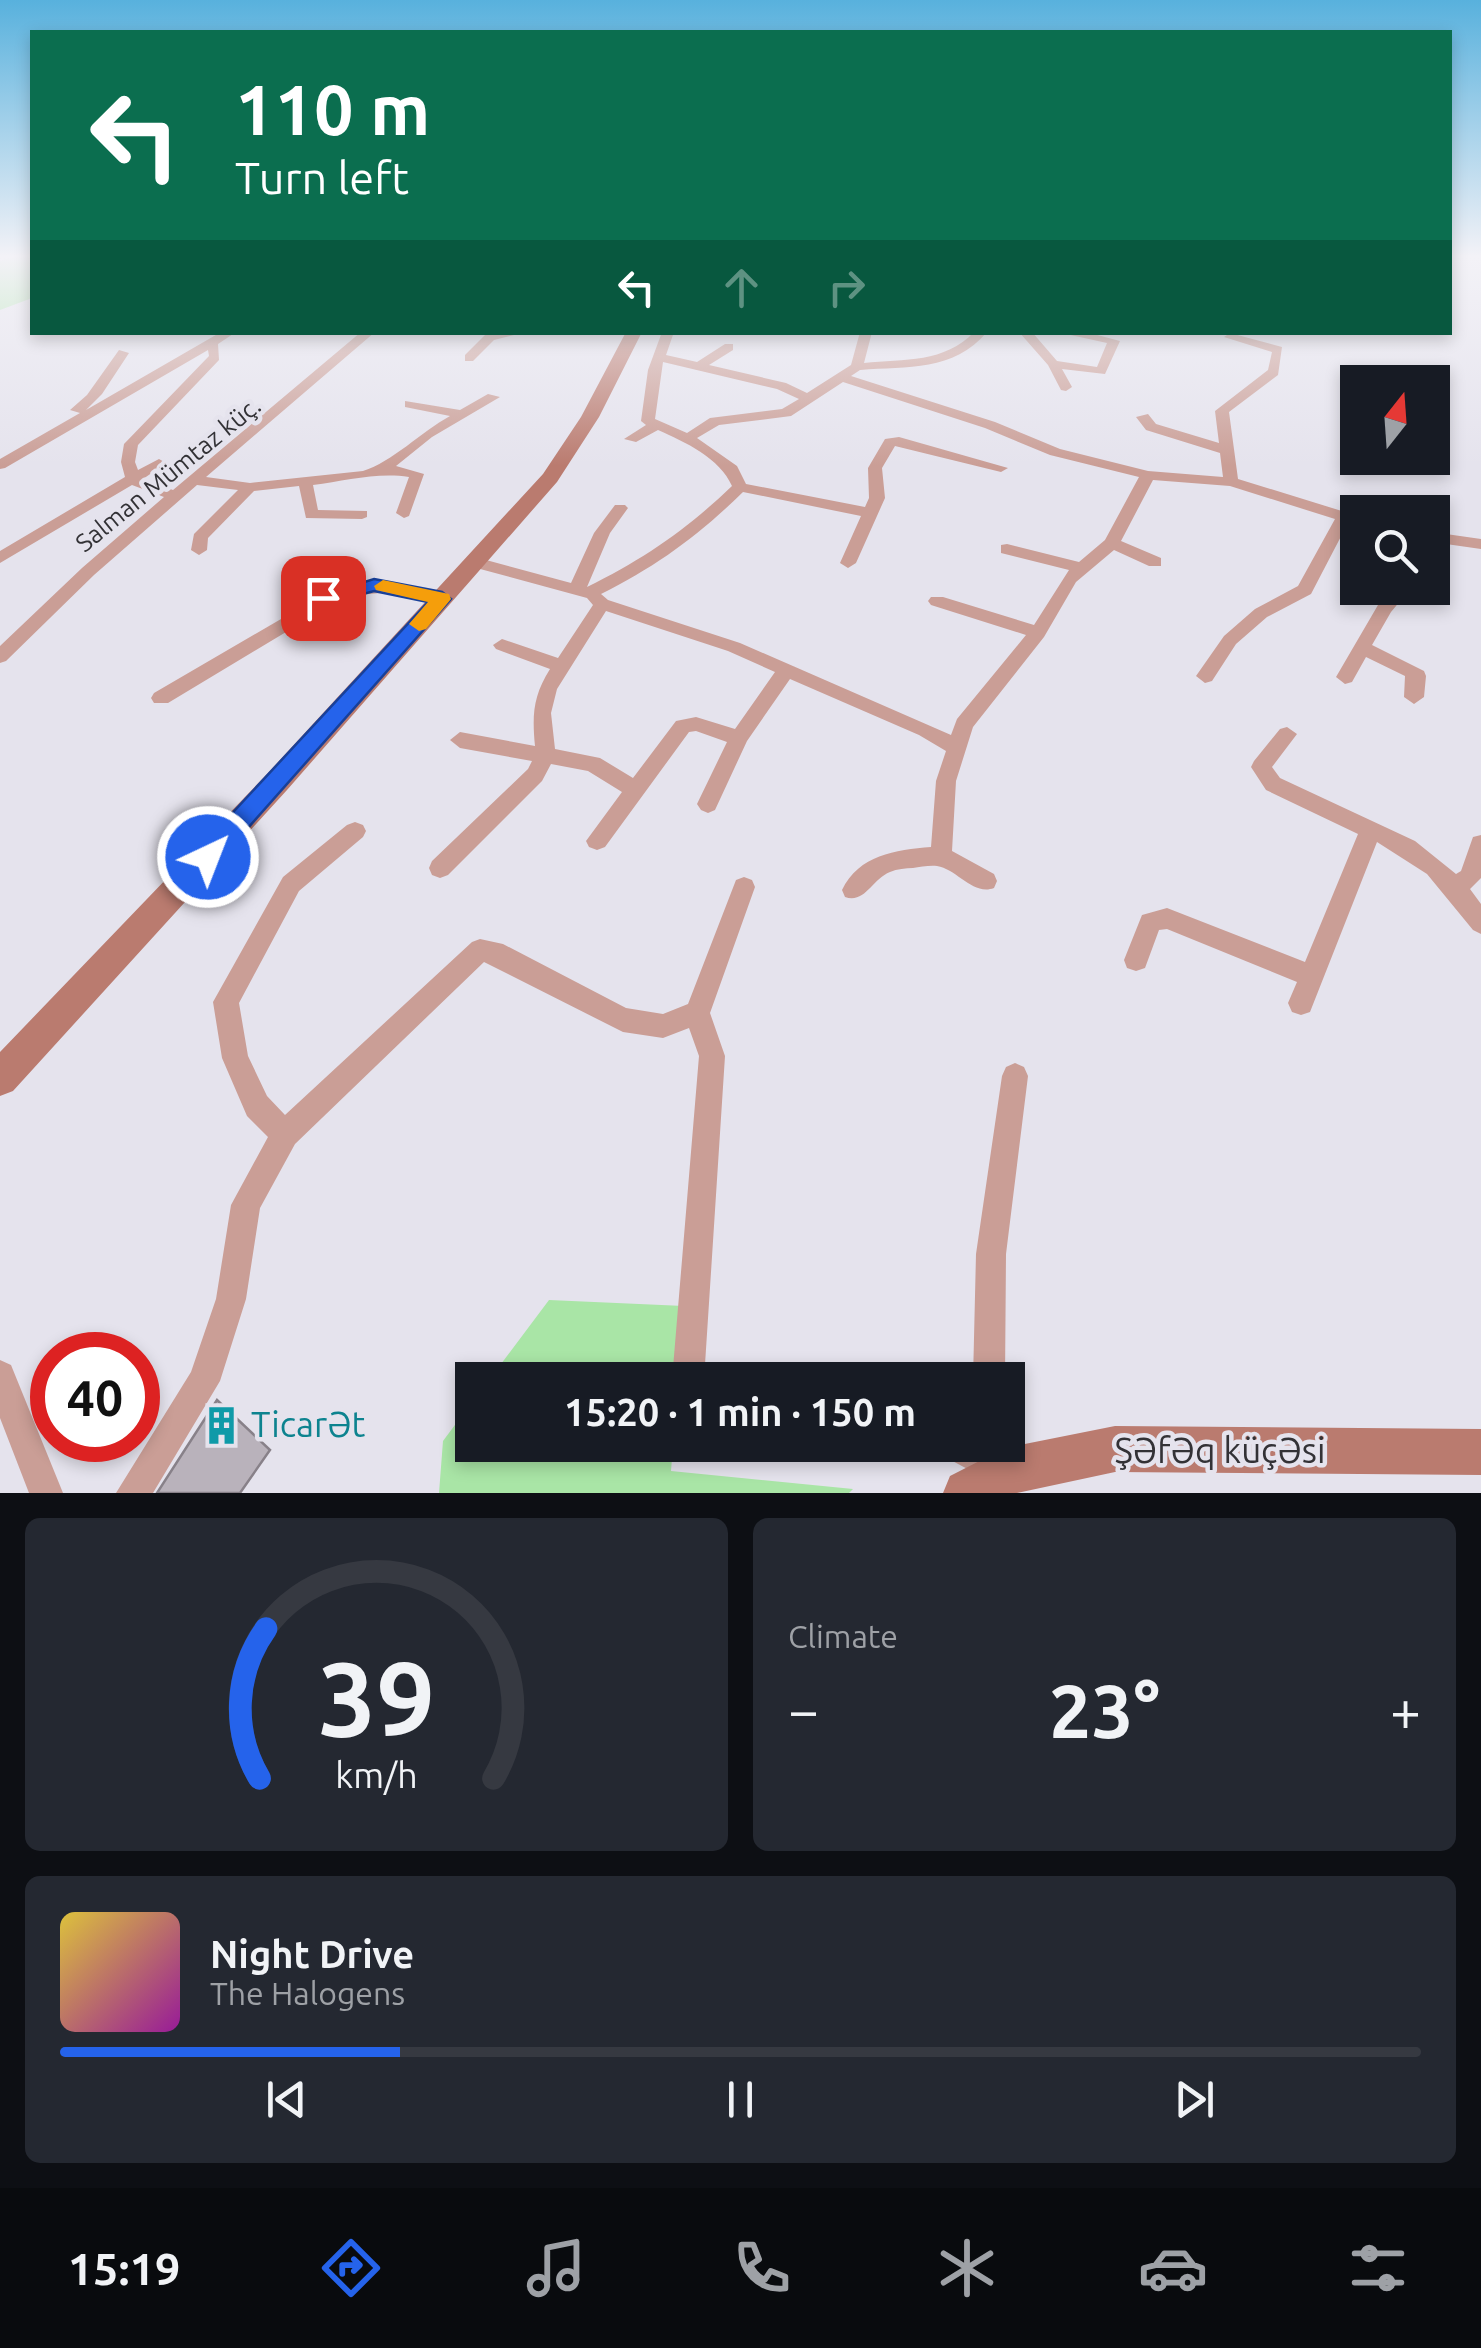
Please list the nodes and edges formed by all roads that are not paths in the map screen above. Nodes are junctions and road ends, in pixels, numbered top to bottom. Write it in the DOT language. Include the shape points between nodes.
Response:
graph roads {
  1 [pos="226,335"];
  2 [pos="367,335"];
  3 [pos="502,335"];
  4 [pos="632,335"];
  5 [pos="667,335"];
  6 [pos="865,335"];
  7 [pos="978,335"];
  8 [pos="1028,335"];
  9 [pos="1080,335"];
  10 [pos="1230,337"];
  11 [pos="214,345"];
  12 [pos="729,347"];
  13 [pos="123,354"];
  14 [pos="659,357"];
  15 [pos="469,358"];
  16 [pos="1053,364"];
  17 [pos="701,365"];
  18 [pos="857,367"];
  19 [pos="840,377"];
  20 [pos="1066,388"];
  21 [pos="493,397"];
  22 [pos="807,398"];
  23 [pos="410,404"];
  24 [pos="460,414"];
  25 [pos="1143,417"];
  26 [pos="653,427"];
  27 [pos="688,438"];
  28 [pos="632,439"];
  29 [pos="1223,449"];
  30 [pos="26,452"];
  31 [pos="160,463"];
  32 [pos="0,465"];
  33 [pos="1001,468"];
  34 [pos="384,469"];
  35 [pos="1148,475"];
  36 [pos="134,480"];
  37 [pos="198,481"];
  38 [pos="305,482"];
  39 [pos="1230,482"];
  40 [pos="250,487"];
  41 [pos="740,487"];
  42 [pos="178,497"];
  43 [pos="620,508"];
  44 [pos="404,513"];
  45 [pos="871,513"];
  46 [pos="362,514"];
  47 [pos="1340,517"];
  48 [pos="1340,536"];
  49 [pos="1112,543"];
  50 [pos="1450,543"];
  51 [pos="1481,544"];
  52 [pos="1007,549"];
  53 [pos="199,550"];
  54 [pos="0,558"];
  55 [pos="475,562"];
  56 [pos="1155,562"];
  57 [pos="848,563"];
  58 [pos="1082,568"];
  59 [pos="590,595"];
  60 [pos="442,599"];
  61 [pos="937,601"];
  62 [pos="1391,605"];
  63 [pos="1038,633"];
  64 [pos="502,644"];
  65 [pos="1361,647"];
  66 [pos="0,656"];
  67 [pos="560,666"];
  68 [pos="786,669"];
  69 [pos="1205,676"];
  70 [pos="1345,678"];
  71 [pos="1414,697"];
  72 [pos="161,698"];
  73 [pos="1287,734"];
  74 [pos="740,738"];
  75 [pos="460,740"];
  76 [pos="954,746"];
  77 [pos="546,754"];
  78 [pos="634,789"];
  79 [pos="708,804"];
  80 [pos="1371,830"];
  81 [pos="356,831"];
  82 [pos="598,842"];
  83 [pos="1481,844"];
  84 [pos="941,856"];
  85 [pos="440,868"];
  86 [pos="986,881"];
  87 [pos="1457,885"];
  88 [pos="744,887"];
  89 [pos="853,890"];
  90 [pos="1481,923"];
  91 [pos="1136,960"];
  92 [pos="1311,976"];
  93 [pos="1301,1003"];
  94 [pos="698,1014"];
  95 [pos="1015,1076"];
  96 [pos="0,1078"];
  97 [pos="285,1134"];
  98 [pos="689,1362"];
  99 [pos="990,1362"];
  100 [pos="0,1376"];
  101 [pos="1481,1452"];
  102 [pos="991,1470"];
  103 [pos="46,1493"];
  104 [pos="133,1493"];
  1 -- 11 [label="street"];
  2 -- 37 [label="street, Salman Mümtaz küç."];
  3 -- 15 [label="street" via="490,337"];
  4 -- 55 [label="street" via="567,455"];
  5 -- 14 [label="street"];
  6 -- 18 [label="street"];
  7 -- 18 [label="street" via="945,359"];
  8 -- 16 [label="street"];
  9 -- 16 [label="street" via="1114,341 1101,371"];
  10 -- 29 [label="street" via="1278,350 1274,372 1222,411"];
  11 -- 30 [label="street"];
  11 -- 36 [label="street" via="215,358 130,444"];
  12 -- 17 [label="street"];
  13 -- 30 [label="street" via="94,400"];
  14 -- 17 [label="street"];
  14 -- 26 [label="street" via="647,410"];
  16 -- 20 [label="street"];
  17 -- 22 [label="street"];
  18 -- 19 [label="street"];
  19 -- 22 [label="street"];
  19 -- 35 [label="street" via="1055,452"];
  21 -- 24 [label="street"];
  22 -- 27 [label="street" via="776,417 706,424"];
  23 -- 24 [label="street"];
  24 -- 34 [label="street"];
  25 -- 29 [label="street" via="1151,427"];
  26 -- 27 [label="street"];
  26 -- 28 [label="street"];
  27 -- 41 [label="street" via="732,469"];
  29 -- 39 [label="street"];
  30 -- 32 [label="street"];
  31 -- 36 [label="street"];
  33 -- 45 [label="street" via="890,442 875,468"];
  34 -- 38 [label="street"];
  34 -- 44 [label="street" via="417,474"];
  35 -- 39 [label="street"];
  35 -- 49 [label="street"];
  36 -- 42 [label="street"];
  36 -- 54 [label="street"];
  37 -- 40 [label="street"];
  37 -- 42 [label="street, Salman Mümtaz küç."];
  38 -- 40 [label="street"];
  38 -- 46 [label="street" via="311,516"];
  39 -- 47 [label="street"];
  40 -- 53 [label="street" via="200,537"];
  41 -- 45 [label="street"];
  41 -- 59 [label="street" via="694,531"];
  42 -- 66 [label="street, Salman Mümtaz küç." via="87,570"];
  43 -- 59 [label="street" via="602,533"];
  45 -- 57 [label="street"];
  48 -- 69 [label="street" via="1306,590 1261,613 1230,640"];
  49 -- 56 [label="street"];
  49 -- 58 [label="street"];
  50 -- 51 [label="street"];
  52 -- 58 [label="street"];
  55 -- 59 [label="street"];
  55 -- 60 [label="street"];
  58 -- 63 [label="street"];
  59 -- 67 [label="street"];
  59 -- 68 [label="street"];
  60 -- 72 [label="street" via="374,585 342,591"];
  60 -- 96 [label="street"];
  61 -- 63 [label="street"];
  62 -- 65 [label="street"];
  63 -- 76 [label="street" via="964,724"];
  64 -- 67 [label="street"];
  65 -- 70 [label="street"];
  65 -- 71 [label="street" via="1412,671"];
  67 -- 77 [label="street" via="542,712"];
  68 -- 74 [label="street"];
  68 -- 76 [label="street"];
  73 -- 80 [label="street" via="1262,767 1265,775"];
  74 -- 78 [label="street" via="683,726"];
  74 -- 79 [label="street"];
  75 -- 77 [label="street"];
  76 -- 84 [label="street"];
  77 -- 78 [label="street" via="593,764"];
  77 -- 85 [label="street" via="536,775"];
  78 -- 82 [label="street"];
  80 -- 87 [label="street" via="1423,855"];
  80 -- 92 [label="street"];
  81 -- 97 [label="street" via="291,884 226,1002 235,1058 257,1106"];
  83 -- 87 [label="street" via="1470,877"];
  84 -- 86 [label="street"];
  84 -- 89 [label="street" via="888,861 870,868"];
  87 -- 90 [label="street"];
  88 -- 94 [label="street"];
  91 -- 92 [label="street" via="1150,922 1167,918"];
  92 -- 93 [label="street"];
  94 -- 97 [label="street" via="663,1026 622,1020 480,950"];
  94 -- 98 [label="street" via="712,1056"];
  95 -- 99 [label="street" via="991,1254"];
  97 -- 104 [label="street" via="246,1206 231,1298 204,1381"];
  100 -- 103 [label="street"];
  101 -- 102 [label="street, Şəfəq küçəsi" via="1115,1449"];
}
